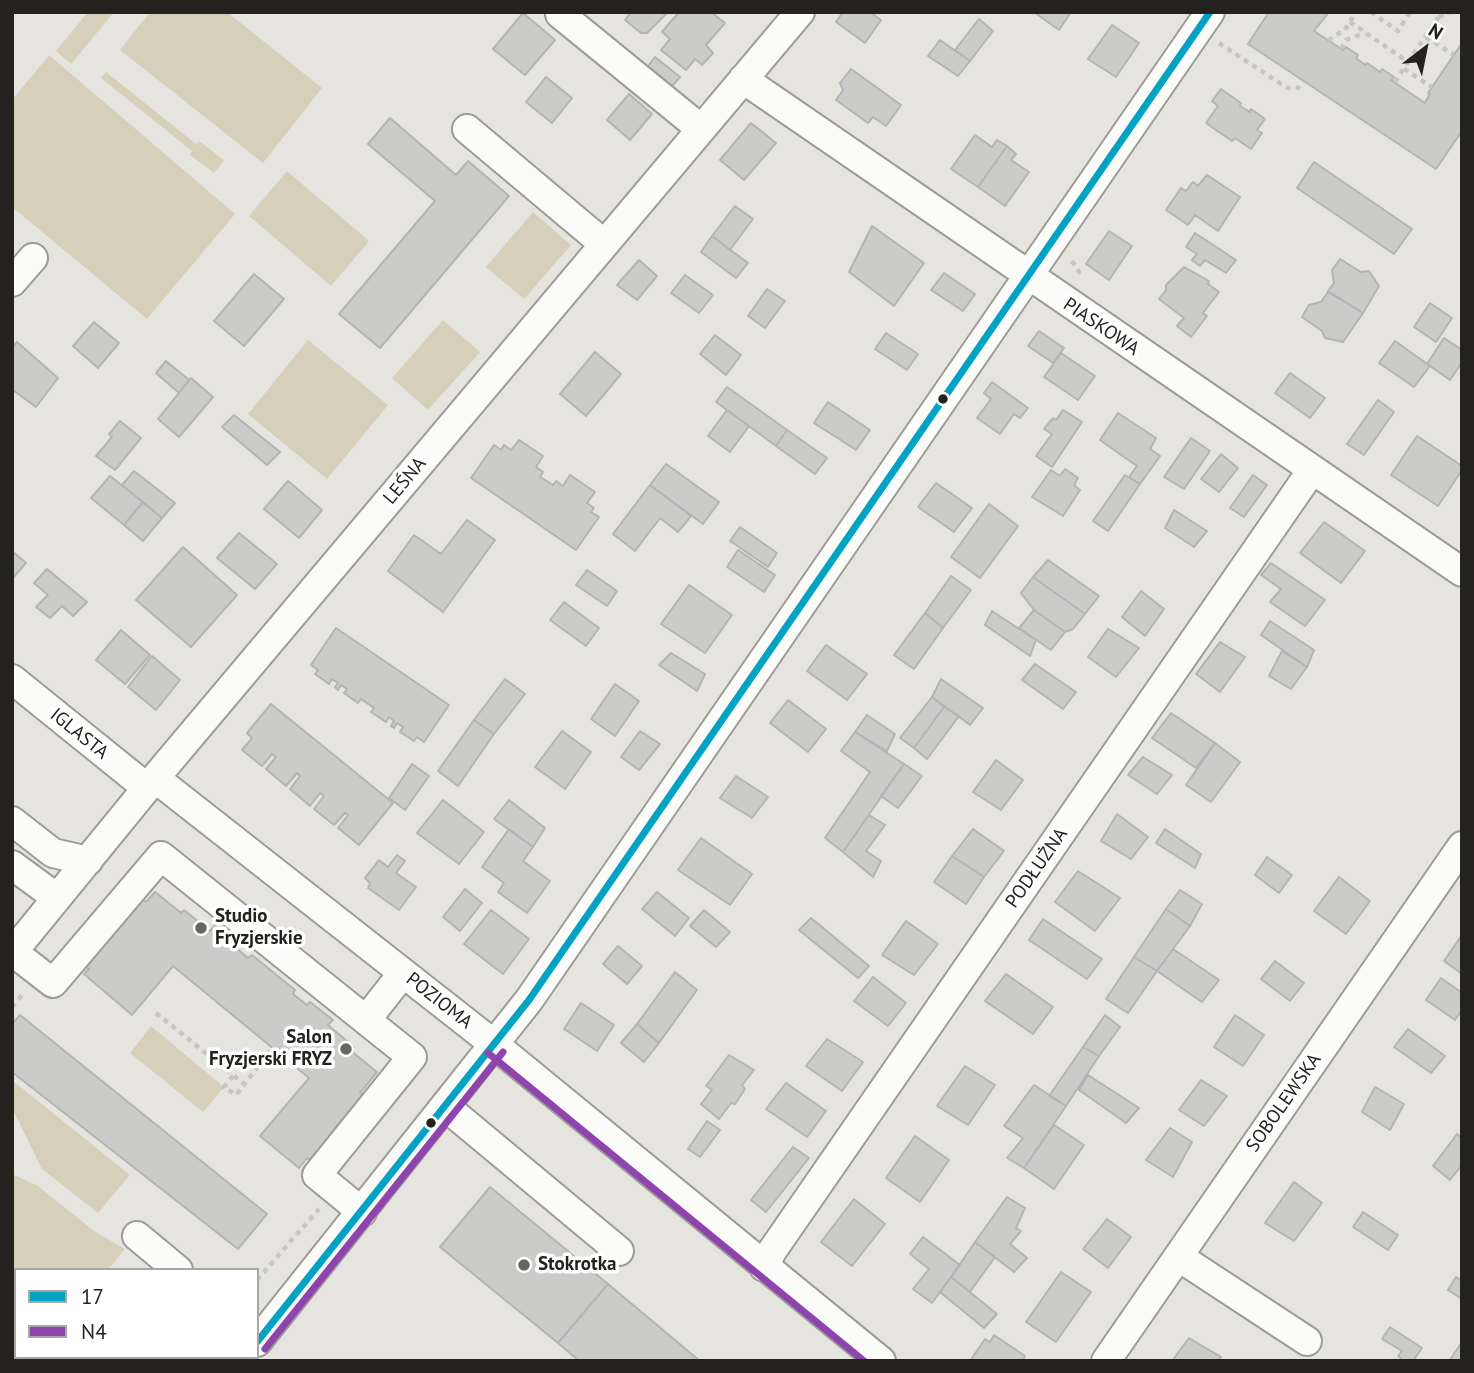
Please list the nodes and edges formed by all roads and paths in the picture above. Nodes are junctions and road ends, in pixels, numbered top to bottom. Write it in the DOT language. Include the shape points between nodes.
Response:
graph roads {
  1 [pos="800,12"];
  2 [pos="1210,12"];
  3 [pos="1356,12"];
  4 [pos="1371,12"];
  5 [pos="1410,12"];
  6 [pos="1442,12"];
  7 [pos="1451,12"];
  8 [pos="560,14"];
  9 [pos="1438,18"];
  10 [pos="1350,22"];
  11 [pos="1366,33"];
  12 [pos="1426,37"];
  13 [pos="1329,41"];
  14 [pos="1218,42"];
  15 [pos="1341,48"];
  16 [pos="1454,55"];
  17 [pos="1408,62"];
  18 [pos="1404,69"];
  19 [pos="743,79"];
  20 [pos="1303,81"];
  21 [pos="1395,82"];
  22 [pos="1432,87"];
  23 [pos="467,129"];
  24 [pos="701,129"];
  25 [pos="604,244"];
  26 [pos="33,258"];
  27 [pos="1028,276"];
  28 [pos="12,282"];
  29 [pos="1312,470"];
  30 [pos="1458,561"];
  31 [pos="12,679"];
  32 [pos="151,783"];
  33 [pos="12,821"];
  34 [pos="1462,846"];
  35 [pos="88,861"];
  36 [pos="12,864"];
  37 [pos="57,898"];
  38 [pos="13,952"];
  39 [pos="403,973"];
  40 [pos="156,1013"];
  41 [pos="366,1020"];
  42 [pos="495,1045"];
  43 [pos="270,1051"];
  44 [pos="233,1076"];
  45 [pos="244,1084"];
  46 [pos="446,1107"];
  47 [pos="362,1212"];
  48 [pos="138,1236"];
  49 [pos="619,1251"];
  50 [pos="1179,1257"];
  51 [pos="764,1267"];
  52 [pos="176,1268"];
  53 [pos="259,1338"];
  54 [pos="1307,1341"];
  55 [pos="881,1361"];
  56 [pos="1106,1361"];
  1 -- 19 [label="street, LEŚNA"];
  2 -- 27 [label="street"];
  3 -- 10 [label="path"];
  4 -- 5 [label="path" via="1398,31"];
  6 -- 9 [label="path"];
  7 -- 9 [label="path"];
  8 -- 24 [label="street"];
  9 -- 12 [label="path"];
  10 -- 11 [label="path"];
  10 -- 13 [label="path"];
  11 -- 15 [label="path" via="1346,40"];
  11 -- 17 [label="path"];
  12 -- 16 [label="path"];
  12 -- 17 [label="path"];
  14 -- 20 [label="path" via="1287,88 1298,88"];
  17 -- 18 [label="path"];
  18 -- 21 [label="path"];
  18 -- 22 [label="path"];
  19 -- 24 [label="street, LEŚNA"];
  19 -- 27 [label="street, PIASKOWA"];
  23 -- 25 [label="street"];
  24 -- 25 [label="street, LEŚNA"];
  25 -- 32 [label="street, LEŚNA"];
  26 -- 28 [label="street"];
  27 -- 29 [label="street, PIASKOWA"];
  27 -- 42 [label="street"];
  29 -- 30 [label="street, PIASKOWA"];
  29 -- 51 [label="street, PODŁUŻNA"];
  31 -- 32 [label="street, IGLASTA"];
  32 -- 35 [label="street, LEŚNA"];
  32 -- 39 [label="street, POZIOMA"];
  33 -- 35 [label="street" via="53,853"];
  34 -- 50 [label="street, SOBOLEWSKA"];
  35 -- 37 [label="street, LEŚNA"];
  36 -- 37 [label="street"];
  37 -- 38 [label="street, LEŚNA"];
  38 -- 41 [label="street" via="53,984 161,856"];
  39 -- 41 [label="street"];
  39 -- 42 [label="street, POZIOMA"];
  40 -- 44 [label="path"];
  41 -- 47 [label="street" via="412,1057 317,1175"];
  42 -- 46 [label="street"];
  42 -- 51 [label="street, POZIOMA"];
  43 -- 45 [label="path"];
  44 -- 45 [label="path"];
  44 -- 45 [label="path" via="224,1087 236,1095"];
  46 -- 47 [label="street"];
  46 -- 49 [label="street"];
  47 -- 53 [label="street"];
  48 -- 52 [label="street"];
  50 -- 54 [label="street"];
  50 -- 56 [label="street, SOBOLEWSKA"];
  51 -- 55 [label="street, POZIOMA"];
}
